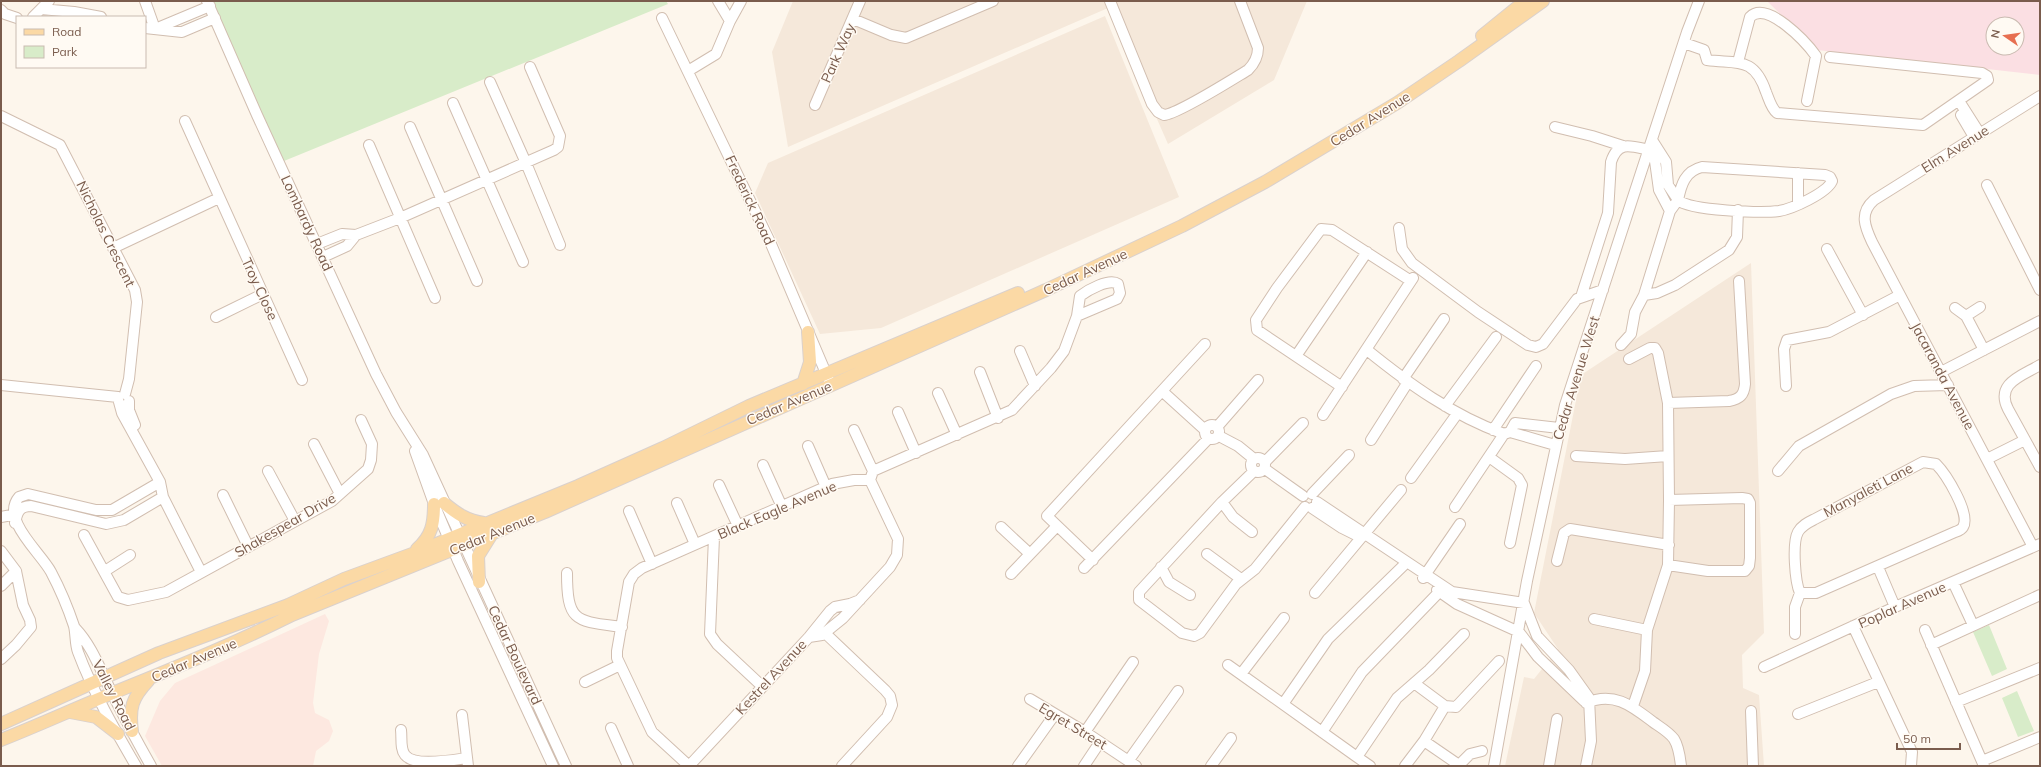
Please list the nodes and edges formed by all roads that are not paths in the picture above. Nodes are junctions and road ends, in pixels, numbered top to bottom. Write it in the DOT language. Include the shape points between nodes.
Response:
graph roads {
  1 [pos="50,1"];
  2 [pos="145,1"];
  3 [pos="718,1"];
  4 [pos="741,1"];
  5 [pos="860,1"];
  6 [pos="992,1"];
  7 [pos="1110,1"];
  8 [pos="1240,1"];
  9 [pos="1525,1"];
  10 [pos="1543,1"];
  11 [pos="1699,1"];
  12 [pos="208,3"];
  13 [pos="1,10"];
  14 [pos="41,10"];
  15 [pos="34,16"];
  16 [pos="96,16"];
  17 [pos="16,18"];
  18 [pos="215,18"];
  19 [pos="662,18"];
  20 [pos="853,19"];
  21 [pos="730,21"];
  22 [pos="150,29"];
  23 [pos="1684,43"];
  24 [pos="1830,57"];
  25 [pos="1738,62"];
  26 [pos="530,67"];
  27 [pos="688,71"];
  28 [pos="490,82"];
  29 [pos="2040,96"];
  30 [pos="1807,101"];
  31 [pos="453,103"];
  32 [pos="1957,103"];
  33 [pos="814,105"];
  34 [pos="1,116"];
  35 [pos="185,121"];
  36 [pos="410,127"];
  37 [pos="1555,127"];
  38 [pos="1977,136"];
  39 [pos="1652,140"];
  40 [pos="369,146"];
  41 [pos="1624,146"];
  42 [pos="1649,150"];
  43 [pos="526,163"];
  44 [pos="1798,173"];
  45 [pos="486,179"];
  46 [pos="1987,185"];
  47 [pos="219,198"];
  48 [pos="441,200"];
  49 [pos="1678,200"];
  50 [pos="1871,203"];
  51 [pos="1798,204"];
  52 [pos="1738,210"];
  53 [pos="1670,211"];
  54 [pos="400,218"];
  55 [pos="1399,228"];
  56 [pos="356,234"];
  57 [pos="317,244"];
  58 [pos="560,245"];
  59 [pos="113,248"];
  60 [pos="1827,249"];
  61 [pos="1367,252"];
  62 [pos="322,257"];
  63 [pos="523,262"];
  64 [pos="477,281"];
  65 [pos="1739,281"];
  66 [pos="1603,290"];
  67 [pos="2040,290"];
  68 [pos="263,294"];
  69 [pos="1900,294"];
  70 [pos="1644,295"];
  71 [pos="1581,297"];
  72 [pos="435,298"];
  73 [pos="1980,307"];
  74 [pos="1955,308"];
  75 [pos="1863,314"];
  76 [pos="1077,316"];
  77 [pos="1966,316"];
  78 [pos="216,317"];
  79 [pos="1444,319"];
  80 [pos="2040,321"];
  81 [pos="808,332"];
  82 [pos="1496,337"];
  83 [pos="1206,344"];
  84 [pos="1621,346"];
  85 [pos="1367,350"];
  86 [pos="1984,350"];
  87 [pos="1020,351"];
  88 [pos="1296,356"];
  89 [pos="1629,359"];
  90 [pos="2040,365"];
  91 [pos="1536,366"];
  92 [pos="980,372"];
  93 [pos="1940,372"];
  94 [pos="302,380"];
  95 [pos="829,380"];
  96 [pos="1258,380"];
  97 [pos="1406,381"];
  98 [pos="803,384"];
  99 [pos="1,385"];
  100 [pos="1948,385"];
  101 [pos="1035,386"];
  102 [pos="1786,386"];
  103 [pos="1342,387"];
  104 [pos="1162,391"];
  105 [pos="938,393"];
  106 [pos="123,399"];
  107 [pos="1668,403"];
  108 [pos="1445,406"];
  109 [pos="898,412"];
  110 [pos="1457,414"];
  111 [pos="1324,415"];
  112 [pos="998,418"];
  113 [pos="361,420"];
  114 [pos="1303,423"];
  115 [pos="1559,428"];
  116 [pos="854,430"];
  117 [pos="1493,430"];
  118 [pos="1218,431"];
  119 [pos="1507,433"];
  120 [pos="1207,434"];
  121 [pos="957,435"];
  122 [pos="1371,440"];
  123 [pos="2025,440"];
  124 [pos="314,444"];
  125 [pos="1555,445"];
  126 [pos="808,446"];
  127 [pos="916,453"];
  128 [pos="1349,455"];
  129 [pos="1576,456"];
  130 [pos="1668,456"];
  131 [pos="1489,457"];
  132 [pos="1987,459"];
  133 [pos="763,465"];
  134 [pos="1253,465"];
  135 [pos="1265,465"];
  136 [pos="2040,467"];
  137 [pos="268,471"];
  138 [pos="1778,471"];
  139 [pos="872,475"];
  140 [pos="1412,478"];
  141 [pos="160,482"];
  142 [pos="719,485"];
  143 [pos="826,487"];
  144 [pos="1401,490"];
  145 [pos="340,494"];
  146 [pos="222,495"];
  147 [pos="162,497"];
  148 [pos="1670,500"];
  149 [pos="1222,502"];
  150 [pos="1310,502"];
  151 [pos="439,503"];
  152 [pos="677,503"];
  153 [pos="782,507"];
  154 [pos="1455,507"];
  155 [pos="88,508"];
  156 [pos="629,512"];
  157 [pos="1,517"];
  158 [pos="15,517"];
  159 [pos="84,520"];
  160 [pos="295,522"];
  161 [pos="1460,524"];
  162 [pos="738,526"];
  163 [pos="1057,526"];
  164 [pos="490,527"];
  165 [pos="1001,528"];
  166 [pos="1252,532"];
  167 [pos="84,535"];
  168 [pos="1364,536"];
  169 [pos="714,537"];
  170 [pos="456,541"];
  171 [pos="1510,543"];
  172 [pos="695,544"];
  173 [pos="1669,545"];
  174 [pos="248,546"];
  175 [pos="2037,546"];
  176 [pos="1,551"];
  177 [pos="412,554"];
  178 [pos="1030,554"];
  179 [pos="1207,554"];
  180 [pos="130,555"];
  181 [pos="1093,560"];
  182 [pos="1557,561"];
  183 [pos="652,564"];
  184 [pos="1404,565"];
  185 [pos="1668,565"];
  186 [pos="1161,567"];
  187 [pos="1878,567"];
  188 [pos="1084,568"];
  189 [pos="104,570"];
  190 [pos="16,571"];
  191 [pos="201,572"];
  192 [pos="567,573"];
  193 [pos="1011,574"];
  194 [pos="1424,576"];
  195 [pos="1241,579"];
  196 [pos="480,582"];
  197 [pos="1953,582"];
  198 [pos="1,586"];
  199 [pos="1442,590"];
  200 [pos="1315,593"];
  201 [pos="1800,593"];
  202 [pos="1190,595"];
  203 [pos="2040,595"];
  204 [pos="860,600"];
  205 [pos="1524,603"];
  206 [pos="1895,606"];
  207 [pos="1284,618"];
  208 [pos="1594,619"];
  209 [pos="1973,625"];
  210 [pos="74,626"];
  211 [pos="1853,626"];
  212 [pos="622,627"];
  213 [pos="1647,630"];
  214 [pos="1925,630"];
  215 [pos="1519,632"];
  216 [pos="826,634"];
  217 [pos="1464,634"];
  218 [pos="1795,634"];
  219 [pos="809,636"];
  220 [pos="1542,642"];
  221 [pos="1931,645"];
  222 [pos="1533,651"];
  223 [pos="1,659"];
  224 [pos="1499,661"];
  225 [pos="1133,662"];
  226 [pos="620,665"];
  227 [pos="1228,665"];
  228 [pos="1764,667"];
  229 [pos="2040,668"];
  230 [pos="1241,674"];
  231 [pos="1573,675"];
  232 [pos="105,678"];
  233 [pos="150,678"];
  234 [pos="585,682"];
  235 [pos="1565,682"];
  236 [pos="1878,682"];
  237 [pos="92,683"];
  238 [pos="1414,683"];
  239 [pos="762,686"];
  240 [pos="1178,691"];
  241 [pos="112,693"];
  242 [pos="100,699"];
  243 [pos="1030,700"];
  244 [pos="1956,702"];
  245 [pos="1282,704"];
  246 [pos="1588,704"];
  247 [pos="1445,706"];
  248 [pos="1632,706"];
  249 [pos="1751,711"];
  250 [pos="70,712"];
  251 [pos="1054,714"];
  252 [pos="1798,714"];
  253 [pos="462,715"];
  254 [pos="1557,719"];
  255 [pos="1,724"];
  256 [pos="611,728"];
  257 [pos="401,730"];
  258 [pos="132,731"];
  259 [pos="1085,732"];
  260 [pos="1322,732"];
  261 [pos="118,734"];
  262 [pos="2040,737"];
  263 [pos="1231,738"];
  264 [pos="1,740"];
  265 [pos="1424,741"];
  266 [pos="1100,742"];
  267 [pos="1482,751"];
  268 [pos="1357,757"];
  269 [pos="467,762"];
  270 [pos="1133,763"];
  271 [pos="1983,763"];
  272 [pos="1459,765"];
  273 [pos="136,766"];
  274 [pos="151,766"];
  275 [pos="553,766"];
  276 [pos="566,766"];
  277 [pos="628,766"];
  278 [pos="689,766"];
  279 [pos="842,766"];
  280 [pos="1018,766"];
  281 [pos="1084,766"];
  282 [pos="1211,766"];
  283 [pos="1370,766"];
  284 [pos="1405,766"];
  285 [pos="1494,766"];
  286 [pos="1549,766"];
  287 [pos="1586,766"];
  288 [pos="1681,766"];
  289 [pos="1753,766"];
  290 [pos="1911,766"];
  1 -- 14 [label="street"];
  2 -- 22 [label="street"];
  3 -- 21 [label="street"];
  4 -- 21 [label="street"];
  5 -- 20 [label="street, Park Way"];
  6 -- 20 [label="street" via="906,38"];
  7 -- 8 [label="street" via="1152,104 1164,115 1201,97 1253,65 1258,48"];
  9 -- 95 [label="main road, Cedar Avenue" via="1468,47 1368,115 1178,222 1086,266 965,314"];
  10 -- 95 [label="main road, Cedar Avenue" via="1397,103 1265,182 1111,260"];
  11 -- 23 [label="street, Cedar Avenue West"];
  12 -- 18 [label="street, Lombardy Road"];
  12 -- 22 [label="street"];
  13 -- 17 [label="street"];
  14 -- 15 [label="street"];
  14 -- 16 [label="street"];
  18 -- 22 [label="street" via="182,32"];
  18 -- 57 [label="street, Lombardy Road"];
  19 -- 27 [label="street, Frederick Road"];
  20 -- 33 [label="street, Park Way"];
  21 -- 27 [label="street" via="716,54"];
  23 -- 25 [label="street" via="1704,50 1707,60"];
  23 -- 39 [label="street, Cedar Avenue West"];
  24 -- 32 [label="street" via="1982,73 1987,76 1986,83"];
  25 -- 30 [label="street" via="1750,17 1759,12 1772,15 1816,56"];
  25 -- 32 [label="street" via="1750,65 1763,83 1773,110 1777,113 1923,125"];
  26 -- 43 [label="street" via="560,136 558,146 554,150"];
  27 -- 81 [label="street, Frederick Road" via="770,244"];
  28 -- 43 [label="street"];
  29 -- 38 [label="street, Elm Avenue"];
  31 -- 45 [label="street"];
  32 -- 38 [label="street"];
  34 -- 59 [label="street, Nicholas Crescent" via="60,145"];
  35 -- 47 [label="street, Troy Close"];
  36 -- 48 [label="street"];
  37 -- 41 [label="street"];
  38 -- 50 [label="street, Elm Avenue"];
  39 -- 42 [label="street, Cedar Avenue West"];
  39 -- 49 [label="street" via="1666,162 1668,184"];
  40 -- 54 [label="street"];
  41 -- 42 [label="street"];
  41 -- 71 [label="street" via="1616,151 1611,162 1608,213"];
  42 -- 53 [label="street" via="1655,161 1659,190"];
  42 -- 66 [label="street, Cedar Avenue West"];
  43 -- 45 [label="street"];
  43 -- 58 [label="street"];
  44 -- 49 [label="street" via="1702,167 1693,170 1685,178"];
  44 -- 51 [label="street"];
  44 -- 51 [label="street" via="1825,175 1832,181 1816,195"];
  45 -- 48 [label="street"];
  45 -- 63 [label="street"];
  46 -- 67 [label="street"];
  47 -- 59 [label="street"];
  47 -- 68 [label="street, Troy Close"];
  48 -- 54 [label="street"];
  48 -- 64 [label="street"];
  49 -- 52 [label="street" via="1687,206 1697,208"];
  49 -- 53 [label="street"];
  50 -- 69 [label="street, Jacaranda Avenue" via="1864,213 1866,229"];
  51 -- 52 [label="street" via="1780,211"];
  52 -- 70 [label="street" via="1737,237 1729,250 1675,285 1657,293"];
  53 -- 70 [label="street"];
  54 -- 56 [label="street"];
  54 -- 72 [label="street"];
  55 -- 71 [label="street" via="1402,248 1412,263 1528,345 1536,347 1543,344 1574,302"];
  56 -- 57 [label="street" via="342,234"];
  56 -- 62 [label="street" via="347,246"];
  57 -- 62 [label="street, Lombardy Road"];
  59 -- 106 [label="street, Nicholas Crescent" via="135,290 136,298 129,379"];
  60 -- 75 [label="street"];
  61 -- 85 [label="street" via="1412,279"];
  61 -- 88 [label="street"];
  61 -- 88 [label="street" via="1332,230 1321,229 1277,288 1256,320 1256,330"];
  62 -- 151 [label="street, Lombardy Road" via="376,374 413,441 420,467"];
  65 -- 107 [label="street" via="1745,384 1743,394 1729,401"];
  66 -- 71 [label="street"];
  66 -- 115 [label="street, Cedar Avenue West" via="1572,379"];
  68 -- 78 [label="street"];
  68 -- 94 [label="street, Troy Close"];
  69 -- 75 [label="street"];
  69 -- 93 [label="street, Jacaranda Avenue"];
  70 -- 84 [label="street" via="1635,312 1632,334"];
  73 -- 77 [label="street"];
  74 -- 77 [label="street"];
  75 -- 102 [label="street" via="1829,332 1787,340 1784,349"];
  76 -- 101 [label="street, Black Eagle Avenue" via="1064,351"];
  77 -- 86 [label="street"];
  79 -- 97 [label="street"];
  80 -- 86 [label="street"];
  81 -- 95 [label="street, Frederick Road"];
  81 -- 98 [label="main road" via="810,362"];
  82 -- 108 [label="street"];
  83 -- 104 [label="street"];
  85 -- 97 [label="street"];
  85 -- 103 [label="street"];
  86 -- 93 [label="street"];
  87 -- 101 [label="street"];
  88 -- 103 [label="street"];
  89 -- 107 [label="street" via="1650,348 1657,349"];
  90 -- 123 [label="street" via="2014,380 2005,391 2006,404"];
  91 -- 117 [label="street"];
  92 -- 112 [label="street"];
  93 -- 100 [label="street, Jacaranda Avenue"];
  95 -- 98 [label="main road, Cedar Avenue"];
  95 -- 164 [label="main road, Cedar Avenue" via="545,512"];
  96 -- 118 [label="street"];
  97 -- 108 [label="street"];
  97 -- 122 [label="street"];
  98 -- 164 [label="main road, Cedar Avenue" via="749,406 630,464"];
  99 -- 106 [label="street"];
  100 -- 132 [label="street, Jacaranda Avenue"];
  100 -- 138 [label="street" via="1914,386 1891,394 1800,446"];
  101 -- 112 [label="street, Black Eagle Avenue" via="1012,410"];
  103 -- 111 [label="street"];
  104 -- 120 [label="street"];
  104 -- 163 [label="street" via="1047,516"];
  105 -- 121 [label="street"];
  106 -- 141 [label="street" via="122,413"];
  107 -- 130 [label="street"];
  108 -- 110 [label="street"];
  109 -- 127 [label="street"];
  110 -- 117 [label="street"];
  110 -- 140 [label="street"];
  112 -- 121 [label="street, Black Eagle Avenue"];
  113 -- 145 [label="street, Shakespear Drive" via="370,438 372,450 368,469"];
  114 -- 135 [label="street"];
  115 -- 119 [label="street" via="1515,423"];
  115 -- 125 [label="street, Cedar Avenue West"];
  116 -- 139 [label="street, Kestrel Avenue"];
  117 -- 119 [label="street"];
  118 -- 120 [label="street" via="1210,425"];
  118 -- 134 [label="street"];
  119 -- 125 [label="street"];
  119 -- 131 [label="street"];
  120 -- 181 [label="street"];
  121 -- 127 [label="street, Black Eagle Avenue"];
  123 -- 132 [label="street"];
  123 -- 136 [label="street"];
  124 -- 145 [label="street"];
  125 -- 205 [label="street, Cedar Avenue West"];
  126 -- 143 [label="street"];
  127 -- 139 [label="street, Black Eagle Avenue"];
  128 -- 150 [label="street"];
  129 -- 130 [label="street" via="1621,459"];
  130 -- 148 [label="street"];
  131 -- 154 [label="street"];
  131 -- 171 [label="street" via="1518,478 1522,485"];
  132 -- 175 [label="street, Jacaranda Avenue"];
  133 -- 153 [label="street"];
  134 -- 135 [label="street" via="1261,472"];
  134 -- 149 [label="street"];
  135 -- 150 [label="street"];
  137 -- 160 [label="street"];
  139 -- 143 [label="street, Black Eagle Avenue"];
  139 -- 204 [label="street, Kestrel Avenue" via="896,535 898,548 892,564"];
  141 -- 147 [label="street"];
  141 -- 155 [label="street" via="112,510"];
  142 -- 162 [label="street"];
  143 -- 153 [label="street, Black Eagle Avenue"];
  144 -- 168 [label="street"];
  145 -- 160 [label="street, Shakespear Drive"];
  146 -- 174 [label="street"];
  147 -- 159 [label="street" via="119,522 106,524"];
  147 -- 191 [label="street"];
  148 -- 173 [label="street"];
  148 -- 185 [label="street" via="1748,499 1750,558 1745,571 1708,571"];
  149 -- 166 [label="street" via="1233,517"];
  149 -- 186 [label="street"];
  150 -- 168 [label="street"];
  150 -- 195 [label="street" via="1255,569"];
  151 -- 164 [label="main road" via="469,520"];
  151 -- 170 [label="street, Lombardy Road"];
  151 -- 177 [label="main road" via="432,529 425,542"];
  152 -- 172 [label="street"];
  153 -- 162 [label="street, Black Eagle Avenue"];
  155 -- 158 [label="street" via="28,494 19,497 12,506"];
  155 -- 159 [label="street"];
  156 -- 183 [label="street"];
  157 -- 158 [label="street"];
  158 -- 159 [label="street" via="24,507 35,506"];
  158 -- 210 [label="street, Valley Road" via="19,533 50,569"];
  160 -- 174 [label="street, Shakespear Drive"];
  161 -- 194 [label="street"];
  162 -- 169 [label="street, Black Eagle Avenue"];
  163 -- 178 [label="street"];
  163 -- 181 [label="street"];
  164 -- 170 [label="main road, Cedar Avenue"];
  164 -- 196 [label="main road" via="478,556"];
  165 -- 178 [label="street"];
  167 -- 189 [label="street"];
  168 -- 184 [label="street"];
  168 -- 194 [label="street"];
  168 -- 200 [label="street"];
  169 -- 172 [label="street, Black Eagle Avenue"];
  169 -- 239 [label="street" via="710,634 717,644"];
  170 -- 177 [label="main road, Cedar Avenue"];
  170 -- 196 [label="street, Cedar Boulevard"];
  170 -- 233 [label="main road, Cedar Avenue" via="397,574 292,615"];
  170 -- 275 [label="street, Cedar Boulevard"];
  172 -- 183 [label="street, Black Eagle Avenue"];
  173 -- 182 [label="street" via="1570,529 1564,533"];
  173 -- 185 [label="street"];
  174 -- 191 [label="street, Shakespear Drive"];
  175 -- 197 [label="street, Poplar Avenue"];
  176 -- 190 [label="street"];
  177 -- 232 [label="main road, Cedar Avenue" via="344,579 288,605 160,653"];
  178 -- 193 [label="street"];
  179 -- 195 [label="street"];
  180 -- 189 [label="street"];
  181 -- 188 [label="street"];
  183 -- 212 [label="street, Black Eagle Avenue" via="638,570 631,578"];
  184 -- 194 [label="street"];
  184 -- 245 [label="street" via="1334,632"];
  185 -- 213 [label="street"];
  186 -- 195 [label="street" via="1139,592 1139,600 1188,636 1200,633"];
  186 -- 202 [label="street" via="1169,582"];
  187 -- 201 [label="street, Manyaleti Lane" via="1816,593"];
  187 -- 201 [label="street, Manyaleti Lane" via="1963,527 1961,505 1946,476 1936,464 1928,462 1916,465 1801,528 1796,542 1796,578"];
  187 -- 206 [label="street"];
  189 -- 191 [label="street, Shakespear Drive" via="118,597 128,600 162,593"];
  190 -- 198 [label="street"];
  190 -- 223 [label="street" via="23,605 31,627"];
  192 -- 212 [label="street" via="569,603 577,617 586,622"];
  194 -- 199 [label="street"];
  196 -- 276 [label="street, Cedar Boulevard"];
  197 -- 206 [label="street, Poplar Avenue"];
  197 -- 209 [label="street"];
  199 -- 205 [label="street"];
  199 -- 215 [label="street" via="1465,608"];
  199 -- 260 [label="street" via="1366,669"];
  201 -- 218 [label="street" via="1796,607"];
  203 -- 209 [label="street"];
  204 -- 216 [label="street, Kestrel Avenue"];
  204 -- 219 [label="street, Kestrel Avenue" via="833,608"];
  205 -- 215 [label="street, Cedar Avenue West"];
  205 -- 220 [label="street" via="1532,626"];
  206 -- 211 [label="street, Poplar Avenue"];
  207 -- 230 [label="street"];
  208 -- 213 [label="street"];
  209 -- 221 [label="street"];
  210 -- 232 [label="street, Valley Road"];
  210 -- 237 [label="street, Valley Road" via="78,651"];
  211 -- 228 [label="street, Poplar Avenue"];
  211 -- 236 [label="street"];
  212 -- 226 [label="street, Black Eagle Avenue" via="617,651"];
  213 -- 248 [label="street" via="1645,671"];
  214 -- 221 [label="street"];
  215 -- 222 [label="street"];
  215 -- 285 [label="street, Cedar Avenue West"];
  216 -- 219 [label="street"];
  216 -- 279 [label="street" via="886,690 892,702 887,717"];
  217 -- 238 [label="street"];
  219 -- 239 [label="street, Kestrel Avenue"];
  220 -- 222 [label="street"];
  220 -- 231 [label="street"];
  221 -- 244 [label="street"];
  222 -- 235 [label="street"];
  224 -- 247 [label="street" via="1459,704 1452,708"];
  225 -- 259 [label="street"];
  226 -- 234 [label="street"];
  226 -- 278 [label="street, Black Eagle Avenue" via="654,735"];
  227 -- 230 [label="street"];
  229 -- 244 [label="street"];
  230 -- 245 [label="street"];
  231 -- 235 [label="street"];
  231 -- 246 [label="street"];
  232 -- 237 [label="main road, Cedar Avenue"];
  232 -- 241 [label="street, Valley Road"];
  233 -- 241 [label="main road, Cedar Avenue"];
  233 -- 258 [label="main road" via="134,699 130,714"];
  235 -- 246 [label="street"];
  236 -- 252 [label="street"];
  236 -- 290 [label="street" via="1912,752"];
  237 -- 242 [label="street, Valley Road"];
  237 -- 255 [label="main road, Cedar Avenue"];
  238 -- 247 [label="street"];
  238 -- 268 [label="street" via="1396,701"];
  239 -- 278 [label="street, Kestrel Avenue"];
  240 -- 270 [label="street"];
  241 -- 242 [label="main road, Cedar Avenue"];
  241 -- 258 [label="street, Valley Road"];
  242 -- 250 [label="main road, Cedar Avenue"];
  242 -- 261 [label="street, Valley Road"];
  243 -- 251 [label="street, Egret Street"];
  244 -- 271 [label="street"];
  245 -- 260 [label="street"];
  246 -- 248 [label="street" via="1597,699 1615,700"];
  246 -- 287 [label="street" via="1591,741"];
  247 -- 265 [label="street"];
  248 -- 288 [label="street" via="1674,740"];
  249 -- 289 [label="street"];
  250 -- 261 [label="main road" via="96,717"];
  250 -- 264 [label="main road, Cedar Avenue"];
  251 -- 259 [label="street, Egret Street"];
  251 -- 280 [label="street"];
  253 -- 269 [label="street"];
  254 -- 286 [label="street"];
  256 -- 277 [label="street"];
  257 -- 269 [label="street" via="403,752 410,759 427,762"];
  258 -- 274 [label="street, Valley Road"];
  259 -- 266 [label="street, Egret Street"];
  260 -- 268 [label="street"];
  261 -- 273 [label="street, Valley Road"];
  262 -- 271 [label="street"];
  263 -- 282 [label="street"];
  265 -- 272 [label="street"];
  265 -- 284 [label="street"];
  266 -- 270 [label="street, Egret Street"];
  266 -- 281 [label="street"];
  267 -- 272 [label="street" via="1470,754"];
  268 -- 283 [label="street"];
}
